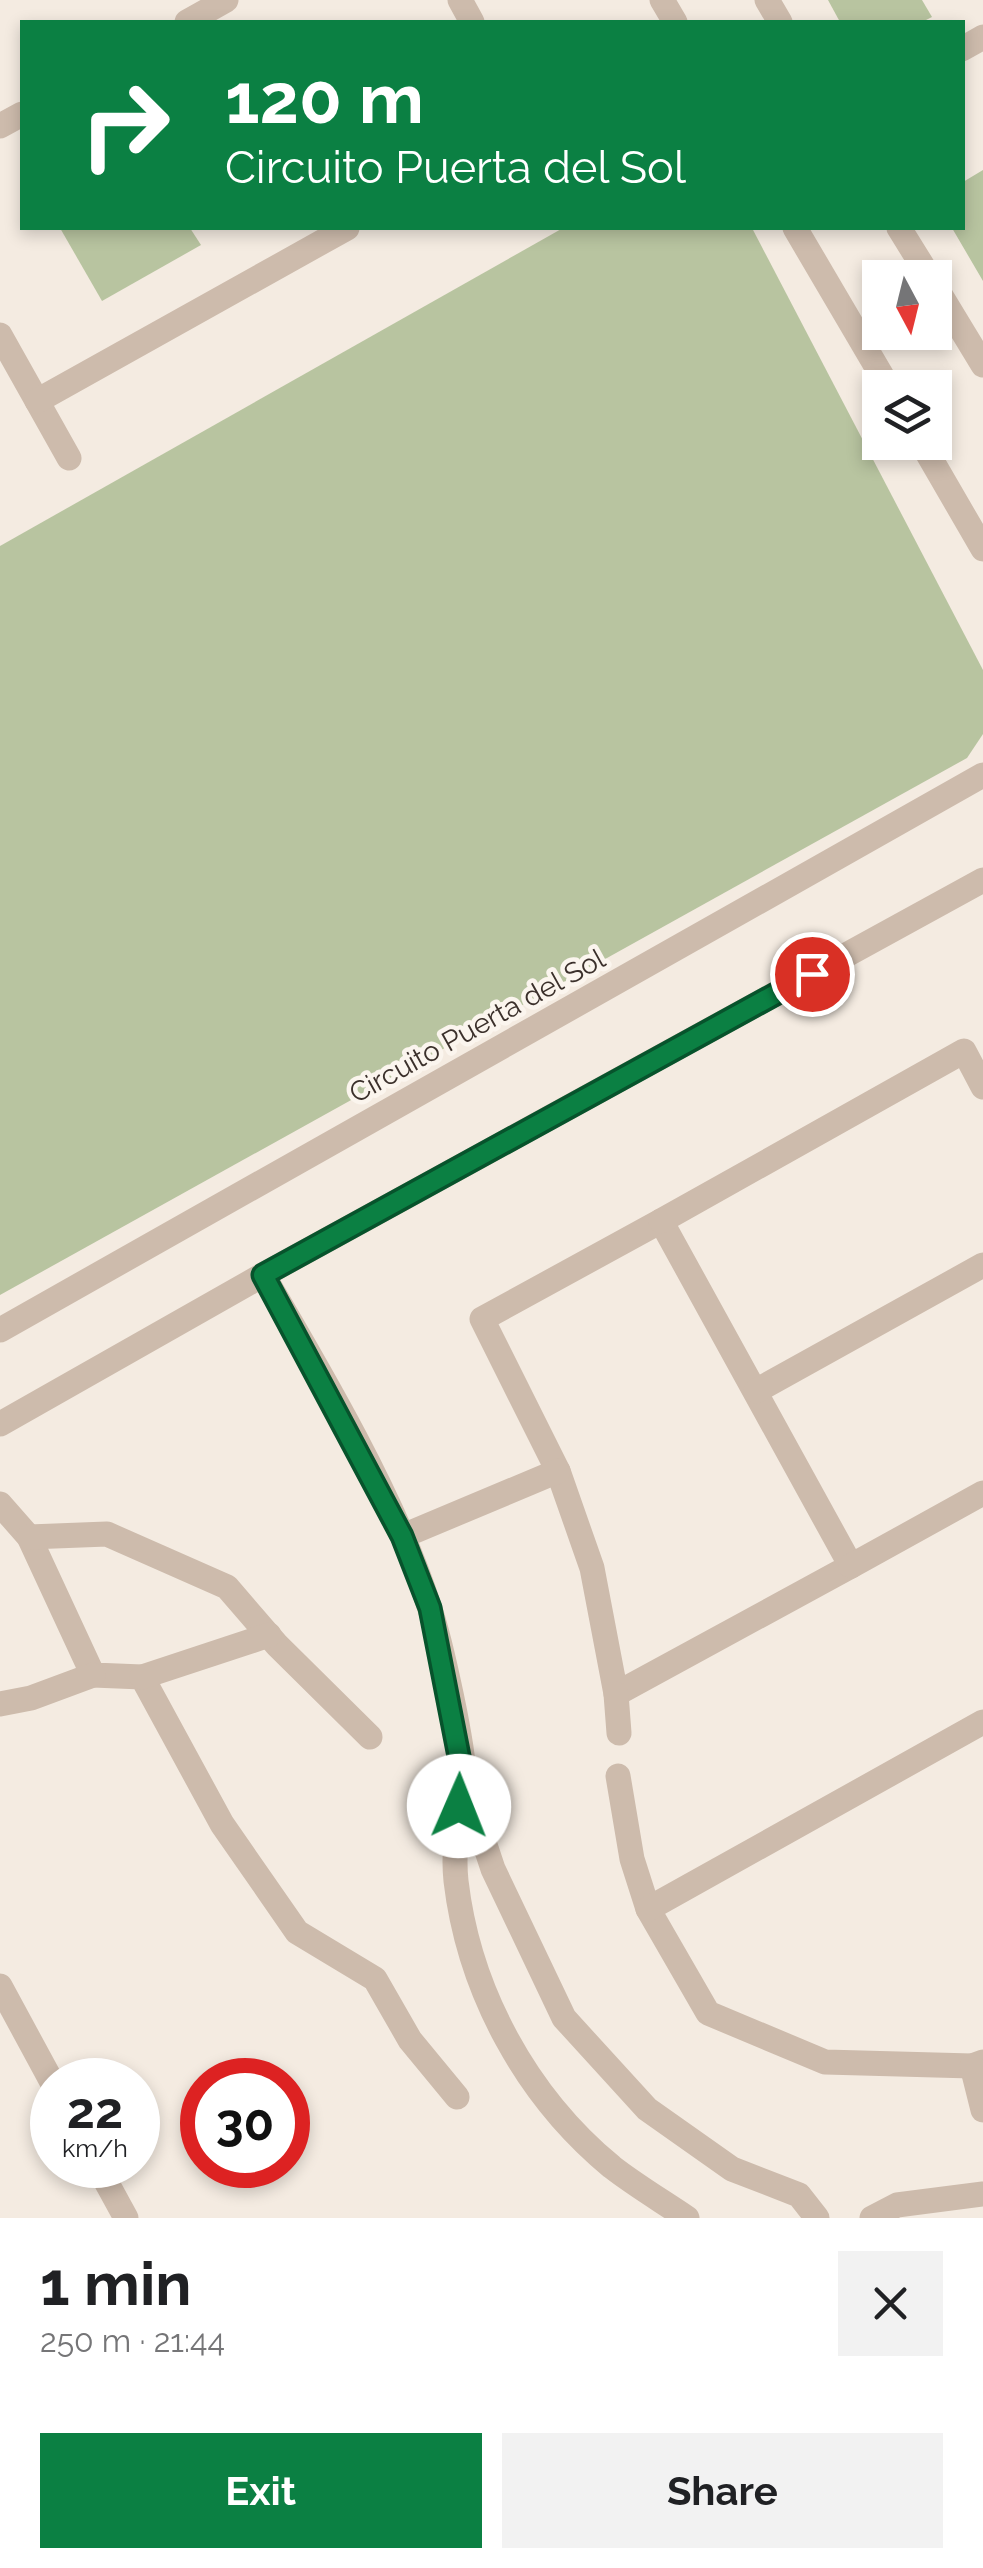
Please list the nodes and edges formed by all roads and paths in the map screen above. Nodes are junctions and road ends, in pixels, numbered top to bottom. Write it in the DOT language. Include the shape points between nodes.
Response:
graph roads {
  1 [pos="337,230"];
  2 [pos="796,230"];
  3 [pos="901,230"];
  4 [pos="919,260"];
  5 [pos="952,314"];
  6 [pos="0,334"];
  7 [pos="983,365"];
  8 [pos="878,370"];
  9 [pos="36,400"];
  10 [pos="69,458"];
  11 [pos="931,460"];
  12 [pos="983,549"];
  13 [pos="983,775"];
  14 [pos="983,880"];
  15 [pos="983,1088"];
  16 [pos="661,1221"];
  17 [pos="983,1265"];
  18 [pos="263,1275"];
  19 [pos="0,1330"];
  20 [pos="756,1391"];
  21 [pos="0,1424"];
  22 [pos="558,1471"];
  23 [pos="983,1493"];
  24 [pos="0,1504"];
  25 [pos="402,1536"];
  26 [pos="28,1537"];
  27 [pos="851,1566"];
  28 [pos="269,1635"];
  29 [pos="92,1675"];
  30 [pos="142,1677"];
  31 [pos="616,1694"];
  32 [pos="0,1704"];
  33 [pos="983,1722"];
  34 [pos="618,1733"];
  35 [pos="370,1737"];
  36 [pos="618,1776"];
  37 [pos="464,1782"];
  38 [pos="648,1909"];
  39 [pos="0,1986"];
  40 [pos="39,2058"];
  41 [pos="977,2064"];
  42 [pos="457,2097"];
  43 [pos="983,2110"];
  44 [pos="110,2188"];
  45 [pos="983,2194"];
  46 [pos="126,2218"];
  47 [pos="687,2218"];
  48 [pos="817,2218"];
  49 [pos="872,2218"];
  1 -- 9 [label="street"];
  2 -- 8 [label="street"];
  3 -- 4 [label="street"];
  5 -- 7 [label="street"];
  6 -- 9 [label="street"];
  9 -- 10 [label="street"];
  11 -- 12 [label="street"];
  13 -- 19 [label="street, Circuito Puerta del Sol"];
  14 -- 18 [label="street"];
  15 -- 16 [label="street" via="964,1051"];
  16 -- 20 [label="street"];
  16 -- 22 [label="street" via="482,1320"];
  17 -- 20 [label="street"];
  18 -- 21 [label="street"];
  18 -- 25 [label="street"];
  20 -- 27 [label="street"];
  22 -- 25 [label="street"];
  22 -- 31 [label="street" via="592,1568"];
  23 -- 27 [label="street"];
  24 -- 26 [label="street"];
  25 -- 37 [label="street" via="430,1608"];
  26 -- 28 [label="street" via="107,1534 227,1587"];
  26 -- 29 [label="street"];
  27 -- 31 [label="street"];
  28 -- 30 [label="street"];
  28 -- 35 [label="street"];
  29 -- 30 [label="street"];
  29 -- 32 [label="street"];
  30 -- 42 [label="street" via="222,1824 297,1932 375,1979 410,2040"];
  31 -- 34 [label="street"];
  33 -- 38 [label="street"];
  36 -- 38 [label="street"];
  37 -- 47 [label="street" via="454,1830 456,1881 470,1956 512,2054 611,2166"];
  37 -- 48 [label="street" via="492,1870 564,2018 647,2110 732,2169 799,2195"];
  38 -- 41 [label="street" via="708,2013 826,2062"];
  39 -- 40 [label="street"];
  41 -- 43 [label="street"];
  44 -- 46 [label="street"];
  45 -- 49 [label="street" via="897,2205"];
}
